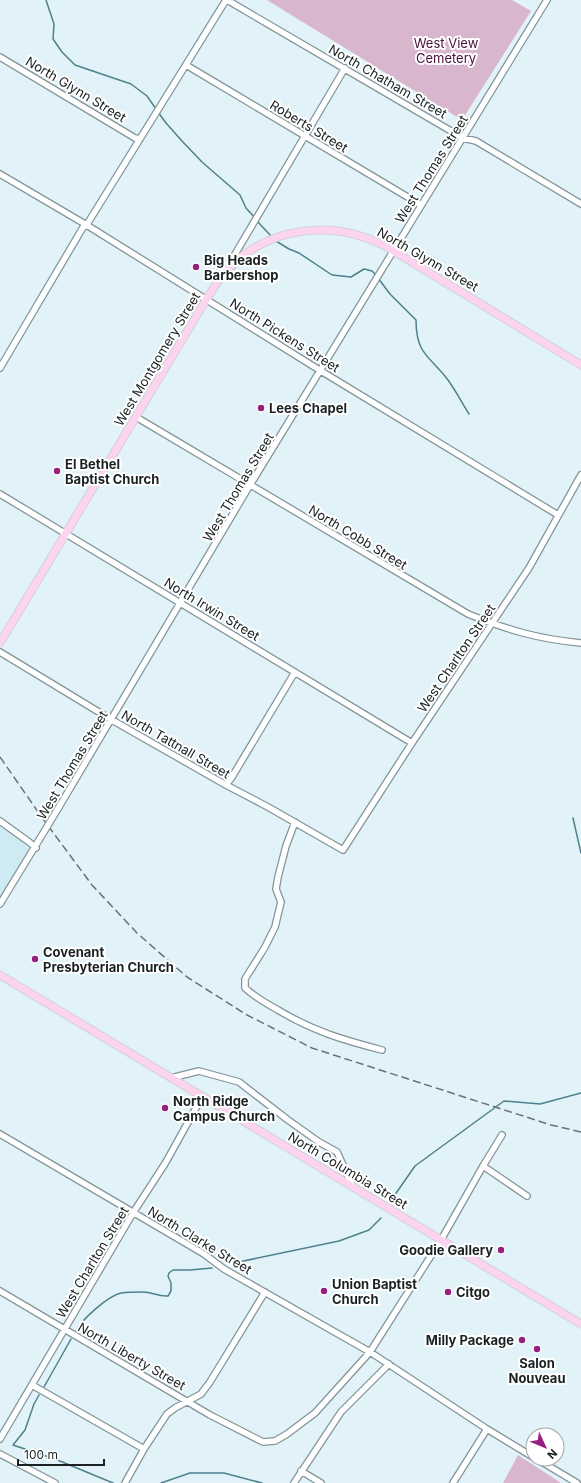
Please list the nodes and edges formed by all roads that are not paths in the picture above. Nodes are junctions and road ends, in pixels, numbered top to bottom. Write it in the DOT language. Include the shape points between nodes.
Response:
graph roads {
  1 [pos="226,0"];
  2 [pos="547,0"];
  3 [pos="0,57"];
  4 [pos="186,65"];
  5 [pos="345,68"];
  6 [pos="304,137"];
  7 [pos="463,138"];
  8 [pos="140,139"];
  9 [pos="0,174"];
  10 [pos="581,204"];
  11 [pos="421,205"];
  12 [pos="85,225"];
  13 [pos="395,251"];
  14 [pos="232,266"];
  15 [pos="206,300"];
  16 [pos="581,365"];
  17 [pos="0,368"];
  18 [pos="321,371"];
  19 [pos="136,416"];
  20 [pos="581,475"];
  21 [pos="250,486"];
  22 [pos="0,494"];
  23 [pos="558,516"];
  24 [pos="66,533"];
  25 [pos="182,603"];
  26 [pos="492,624"];
  27 [pos="0,643"];
  28 [pos="581,643"];
  29 [pos="0,652"];
  30 [pos="295,672"];
  31 [pos="112,720"];
  32 [pos="412,743"];
  33 [pos="226,785"];
  34 [pos="0,821"];
  35 [pos="295,822"];
  36 [pos="36,848"];
  37 [pos="343,850"];
  38 [pos="0,904"];
  39 [pos="0,975"];
  40 [pos="382,1050"];
  41 [pos="171,1078"];
  42 [pos="202,1097"];
  43 [pos="0,1134"];
  44 [pos="502,1134"];
  45 [pos="483,1166"];
  46 [pos="354,1188"];
  47 [pos="527,1196"];
  48 [pos="134,1213"];
  49 [pos="441,1240"];
  50 [pos="0,1291"];
  51 [pos="265,1292"];
  52 [pos="581,1324"];
  53 [pos="64,1330"];
  54 [pos="370,1352"];
  55 [pos="388,1364"];
  56 [pos="32,1385"];
  57 [pos="188,1401"];
  58 [pos="487,1429"];
  59 [pos="0,1439"];
  60 [pos="144,1449"];
  61 [pos="525,1452"];
  62 [pos="0,1454"];
  63 [pos="550,1467"];
  64 [pos="301,1471"];
  65 [pos="54,1483"];
  66 [pos="125,1483"];
  67 [pos="294,1483"];
  68 [pos="321,1483"];
  69 [pos="453,1483"];
  70 [pos="576,1483"];
  1 -- 4 [label="street"];
  1 -- 5 [label="street, North Chatham Street"];
  2 -- 7 [label="street, West Thomas Street"];
  3 -- 8 [label="street, North Glynn Street"];
  4 -- 6 [label="street, Roberts Street"];
  4 -- 8 [label="street"];
  5 -- 6 [label="street, West Montgomery Street"];
  5 -- 7 [label="street, North Chatham Street"];
  6 -- 11 [label="street, Roberts Street"];
  6 -- 14 [label="street, West Montgomery Street" via="234,256"];
  7 -- 10 [label="street, North Chatham Street" via="476,141"];
  7 -- 11 [label="street, West Thomas Street"];
  8 -- 12 [label="street"];
  9 -- 12 [label="street, North Pickens Street"];
  11 -- 13 [label="street, West Thomas Street"];
  12 -- 15 [label="street, North Pickens Street"];
  12 -- 17 [label="street"];
  13 -- 14 [label="main road, North Glynn Street" via="372,239 350,233 307,231 282,236 265,243 242,256"];
  13 -- 16 [label="main road, North Glynn Street"];
  13 -- 18 [label="street, West Thomas Street"];
  14 -- 15 [label="main road, West Montgomery Street"];
  15 -- 18 [label="street, North Pickens Street"];
  15 -- 19 [label="main road, West Montgomery Street"];
  18 -- 21 [label="street, West Thomas Street"];
  18 -- 23 [label="street, North Pickens Street"];
  19 -- 21 [label="street, North Cobb Street"];
  19 -- 24 [label="main road, West Montgomery Street"];
  20 -- 23 [label="street, West Charlton Street"];
  21 -- 25 [label="street, West Thomas Street"];
  21 -- 26 [label="street, North Cobb Street" via="455,607"];
  22 -- 24 [label="street, North Irwin Street"];
  23 -- 26 [label="street, West Charlton Street" via="529,568"];
  24 -- 25 [label="street, North Irwin Street"];
  24 -- 27 [label="main road, West Montgomery Street"];
  25 -- 30 [label="street, North Irwin Street"];
  25 -- 31 [label="street, West Thomas Street"];
  26 -- 28 [label="street, North Cobb Street" via="541,638"];
  26 -- 32 [label="street, West Charlton Street"];
  29 -- 31 [label="street, North Tattnall Street"];
  30 -- 32 [label="street, North Irwin Street"];
  30 -- 33 [label="street"];
  31 -- 33 [label="street, North Tattnall Street"];
  31 -- 36 [label="street, West Thomas Street, bridge"];
  32 -- 37 [label="street, West Charlton Street"];
  33 -- 35 [label="street, North Tattnall Street"];
  34 -- 36 [label="street"];
  35 -- 37 [label="street, North Tattnall Street"];
  35 -- 40 [label="street" via="278,877 276,889 281,902 275,927 246,979 245,988 298,1022 332,1036"];
  36 -- 38 [label="street, West Thomas Street"];
  39 -- 41 [label="main road, North Columbia Street"];
  41 -- 42 [label="main road, North Columbia Street"];
  41 -- 46 [label="street" via="199,1071 239,1082 319,1142 337,1152"];
  42 -- 46 [label="main road, North Columbia Street"];
  42 -- 48 [label="street, West Charlton Street"];
  43 -- 48 [label="street, North Clarke Street"];
  44 -- 45 [label="street, North Liberty Street"];
  45 -- 47 [label="street"];
  45 -- 49 [label="street, North Liberty Street"];
  46 -- 49 [label="main road, North Columbia Street"];
  48 -- 51 [label="street, North Clarke Street"];
  48 -- 53 [label="street, West Charlton Street"];
  49 -- 52 [label="main road, North Columbia Street"];
  49 -- 54 [label="street, North Liberty Street"];
  50 -- 53 [label="street, North Liberty Street"];
  51 -- 54 [label="street, North Clarke Street"];
  51 -- 57 [label="street" via="210,1382 201,1394"];
  53 -- 56 [label="street, West Charlton Street"];
  53 -- 57 [label="street, North Liberty Street"];
  54 -- 55 [label="street"];
  54 -- 57 [label="street, North Liberty Street" via="315,1413 275,1441 263,1442 254,1438"];
  55 -- 58 [label="street"];
  55 -- 64 [label="street" via="341,1412"];
  56 -- 59 [label="street, West Charlton Street"];
  56 -- 60 [label="street"];
  57 -- 60 [label="street" via="167,1414"];
  58 -- 61 [label="street"];
  58 -- 69 [label="street"];
  60 -- 66 [label="street"];
  62 -- 65 [label="street"];
  63 -- 70 [label="street"];
  64 -- 67 [label="street"];
  64 -- 68 [label="street"];
}
